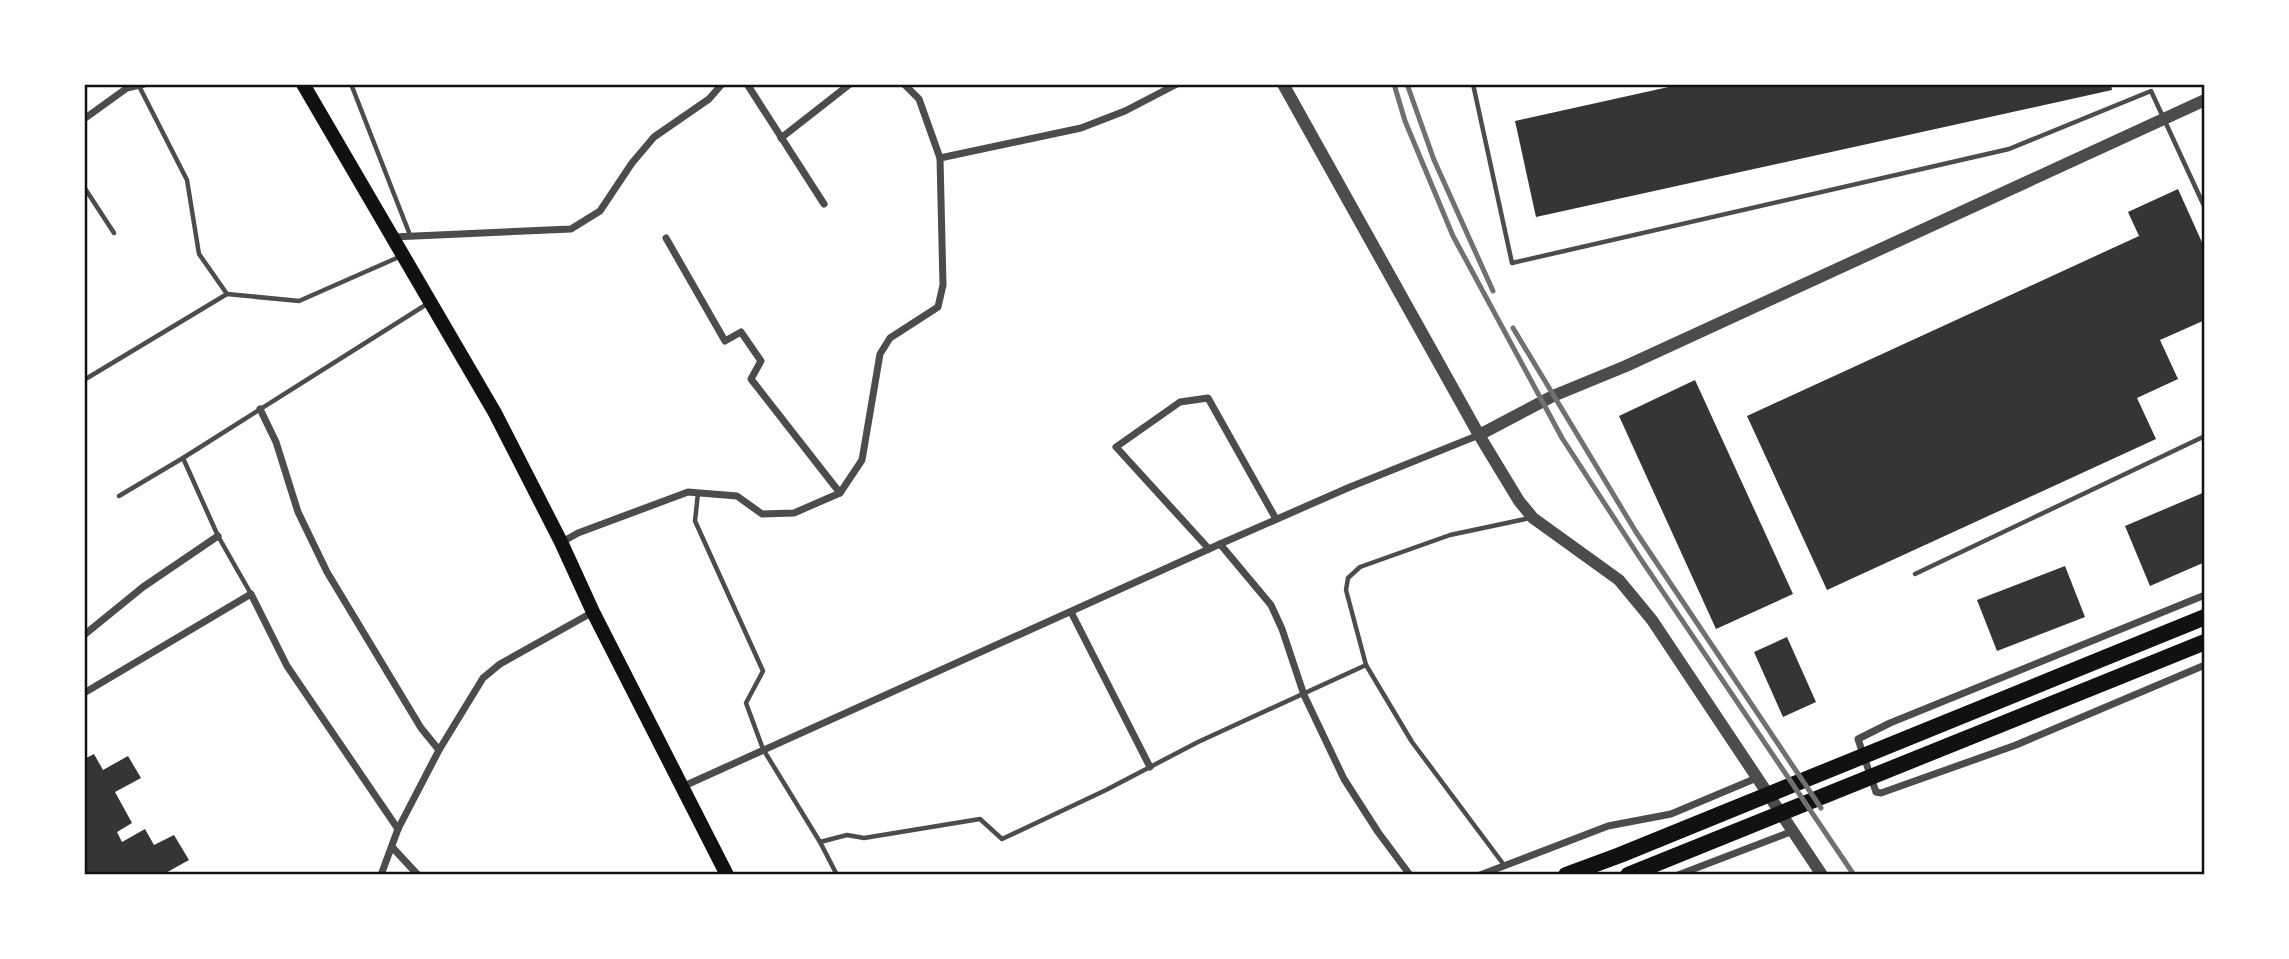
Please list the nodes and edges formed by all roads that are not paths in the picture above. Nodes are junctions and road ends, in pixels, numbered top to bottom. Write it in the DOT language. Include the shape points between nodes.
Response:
graph roads {
  1 [pos="303,84"];
  2 [pos="351,84"];
  3 [pos="722,84"];
  4 [pos="747,84"];
  5 [pos="850,84"];
  6 [pos="904,84"];
  7 [pos="1177,84"];
  8 [pos="1283,84"];
  9 [pos="1473,84"];
  10 [pos="2150,84"];
  11 [pos="141,85"];
  12 [pos="2151,91"];
  13 [pos="2205,100"];
  14 [pos="84,120"];
  15 [pos="781,138"];
  16 [pos="940,158"];
  17 [pos="84,188"];
  18 [pos="824,204"];
  19 [pos="2205,208"];
  20 [pos="114,233"];
  21 [pos="410,235"];
  22 [pos="392,237"];
  23 [pos="666,238"];
  24 [pos="402,255"];
  25 [pos="227,294"];
  26 [pos="430,302"];
  27 [pos="84,380"];
  28 [pos="260,409"];
  29 [pos="1479,435"];
  30 [pos="2205,436"];
  31 [pos="183,458"];
  32 [pos="698,493"];
  33 [pos="840,493"];
  34 [pos="119,496"];
  35 [pos="1533,518"];
  36 [pos="1276,519"];
  37 [pos="218,536"];
  38 [pos="561,542"];
  39 [pos="1220,544"];
  40 [pos="1209,549"];
  41 [pos="1915,574"];
  42 [pos="251,594"];
  43 [pos="2205,594"];
  44 [pos="593,612"];
  45 [pos="1071,612"];
  46 [pos="2205,617"];
  47 [pos="84,635"];
  48 [pos="2205,642"];
  49 [pos="1366,665"];
  50 [pos="2205,665"];
  51 [pos="84,693"];
  52 [pos="1304,695"];
  53 [pos="763,749"];
  54 [pos="439,750"];
  55 [pos="1150,767"];
  56 [pos="1759,776"];
  57 [pos="684,786"];
  58 [pos="398,830"];
  59 [pos="1793,831"];
  60 [pos="820,842"];
  61 [pos="392,847"];
  62 [pos="1505,866"];
  63 [pos="381,875"];
  64 [pos="418,875"];
  65 [pos="727,875"];
  66 [pos="837,875"];
  67 [pos="1410,875"];
  68 [pos="1480,875"];
  69 [pos="1566,875"];
  70 [pos="1628,875"];
  71 [pos="1678,875"];
  72 [pos="1822,875"];
  1 -- 22 [label="main road"];
  2 -- 21 [label="lane"];
  3 -- 21 [label="street" via="709,99 654,137 600,211 571,229"];
  4 -- 15 [label="street"];
  5 -- 15 [label="street"];
  6 -- 16 [label="street" via="919,99"];
  7 -- 16 [label="street" via="1081,128"];
  8 -- 29 [label="street"];
  9 -- 12 [label="lane" via="1512,263 2009,149"];
  10 -- 12 [label="lane"];
  11 -- 14 [label="street" via="127,88"];
  11 -- 25 [label="lane" via="187,180 199,254"];
  12 -- 19 [label="lane"];
  13 -- 29 [label="street" via="1553,396"];
  15 -- 18 [label="street"];
  16 -- 33 [label="street" via="943,285 939,307 890,338 880,354 862,460"];
  17 -- 20 [label="lane"];
  21 -- 22 [label="street"];
  22 -- 24 [label="main road"];
  23 -- 33 [label="street" via="725,341 741,332 761,361 751,379"];
  24 -- 25 [label="lane" via="299,301"];
  24 -- 26 [label="main road"];
  25 -- 27 [label="lane"];
  26 -- 28 [label="lane"];
  26 -- 38 [label="main road" via="495,413"];
  28 -- 31 [label="lane"];
  28 -- 54 [label="street" via="276,442 298,512 327,572 421,728"];
  29 -- 35 [label="street"];
  29 -- 36 [label="street"];
  30 -- 41 [label="lane"];
  31 -- 34 [label="lane"];
  31 -- 37 [label="lane"];
  32 -- 33 [label="street" via="737,496 762,514 794,513"];
  32 -- 38 [label="street" via="688,492"];
  32 -- 53 [label="lane" via="695,522 763,671 746,703"];
  35 -- 49 [label="lane" via="1450,535 1360,567 1348,578 1346,590"];
  35 -- 56 [label="street" via="1619,580 1653,620"];
  36 -- 39 [label="street"];
  36 -- 40 [label="street" via="1208,398 1180,402 1116,447"];
  37 -- 42 [label="lane"];
  37 -- 47 [label="street" via="143,587"];
  38 -- 44 [label="main road"];
  39 -- 40 [label="street"];
  39 -- 52 [label="street" via="1271,605"];
  40 -- 45 [label="street"];
  42 -- 51 [label="street"];
  42 -- 58 [label="street" via="287,666"];
  43 -- 50 [label="street" via="1858,739 1876,792 1881,793 2016,745"];
  44 -- 54 [label="street" via="483,678"];
  44 -- 57 [label="main road"];
  45 -- 53 [label="street"];
  45 -- 55 [label="street"];
  46 -- 69 [label="highway"];
  48 -- 70 [label="highway"];
  49 -- 52 [label="lane"];
  49 -- 62 [label="lane" via="1412,742"];
  52 -- 55 [label="lane"];
  52 -- 67 [label="street" via="1344,779"];
  53 -- 57 [label="street"];
  53 -- 60 [label="lane"];
  54 -- 58 [label="street"];
  55 -- 60 [label="lane" via="1002,839 980,819"];
  56 -- 59 [label="street"];
  56 -- 62 [label="street" via="1671,814 1608,825"];
  57 -- 65 [label="main road"];
  58 -- 61 [label="street"];
  59 -- 71 [label="street"];
  59 -- 72 [label="street"];
  60 -- 66 [label="lane"];
  61 -- 63 [label="street"];
  61 -- 64 [label="street"];
  62 -- 68 [label="street"];
}
